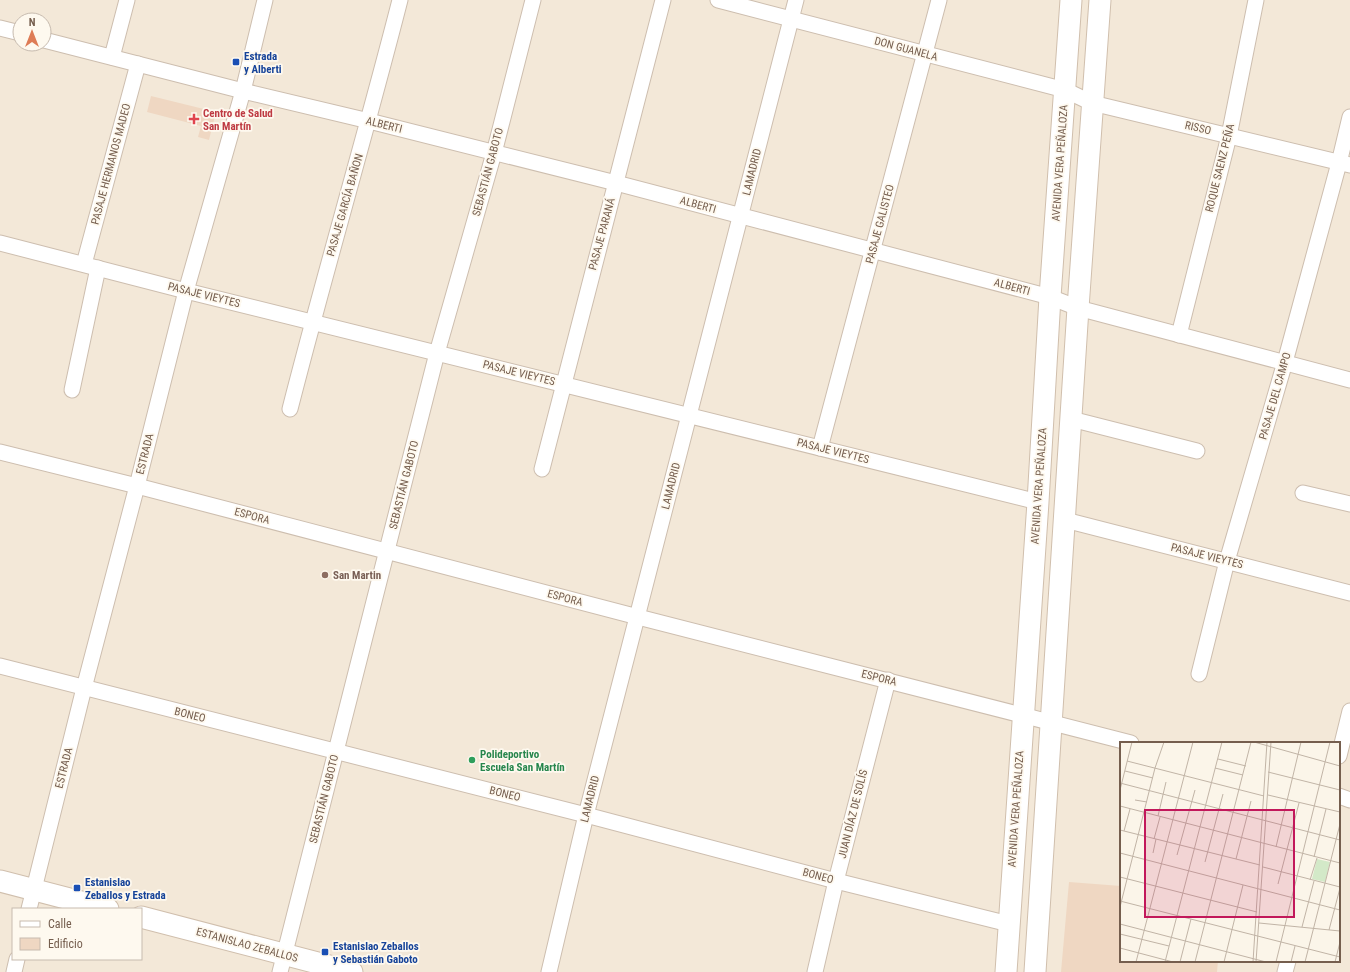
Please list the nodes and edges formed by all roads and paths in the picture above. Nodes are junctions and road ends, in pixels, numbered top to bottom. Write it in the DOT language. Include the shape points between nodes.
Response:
graph roads {
  1 [pos="127,0"];
  2 [pos="265,0"];
  3 [pos="400,0"];
  4 [pos="533,0"];
  5 [pos="663,0"];
  6 [pos="718,0"];
  7 [pos="796,0"];
  8 [pos="938,0"];
  9 [pos="1071,0"];
  10 [pos="1100,0"];
  11 [pos="1256,0"];
  12 [pos="791,19"];
  13 [pos="0,28"];
  14 [pos="12,32"];
  15 [pos="52,42"];
  16 [pos="924,54"];
  17 [pos="112,57"];
  18 [pos="138,64"];
  19 [pos="1065,90"];
  20 [pos="242,91"];
  21 [pos="1092,103"];
  22 [pos="1350,117"];
  23 [pos="369,121"];
  24 [pos="1228,136"];
  25 [pos="494,153"];
  26 [pos="1344,164"];
  27 [pos="616,183"];
  28 [pos="741,216"];
  29 [pos="0,243"];
  30 [pos="873,251"];
  31 [pos="91,266"];
  32 [pos="186,291"];
  33 [pos="1050,297"];
  34 [pos="1078,308"];
  35 [pos="313,322"];
  36 [pos="1179,335"];
  37 [pos="437,353"];
  38 [pos="1285,362"];
  39 [pos="1350,380"];
  40 [pos="564,384"];
  41 [pos="72,390"];
  42 [pos="290,409"];
  43 [pos="689,415"];
  44 [pos="1071,419"];
  45 [pos="820,448"];
  46 [pos="1197,451"];
  47 [pos="0,452"];
  48 [pos="542,468"];
  49 [pos="137,486"];
  50 [pos="1303,493"];
  51 [pos="1038,502"];
  52 [pos="1350,504"];
  53 [pos="1065,520"];
  54 [pos="388,552"];
  55 [pos="1227,561"];
  56 [pos="1350,593"];
  57 [pos="638,617"];
  58 [pos="0,666"];
  59 [pos="1199,674"];
  60 [pos="888,680"];
  61 [pos="84,688"];
  62 [pos="1350,711"];
  63 [pos="1023,715"];
  64 [pos="1051,722"];
  65 [pos="1127,742"];
  66 [pos="336,751"];
  67 [pos="1340,752"];
  68 [pos="1340,796"];
  69 [pos="1350,800"];
  70 [pos="586,815"];
  71 [pos="836,880"];
  72 [pos="0,881"];
  73 [pos="32,899"];
  74 [pos="100,908"];
  75 [pos="142,918"];
  76 [pos="1009,924"];
  77 [pos="18,960"];
  78 [pos="1288,962"];
  79 [pos="283,963"];
  80 [pos="14,972"];
  81 [pos="352,972"];
  82 [pos="548,972"];
  83 [pos="815,972"];
  84 [pos="1006,972"];
  85 [pos="1035,972"];
  86 [pos="1285,972"];
  1 -- 17 [label="street"];
  2 -- 20 [label="street, ESTRADA"];
  3 -- 23 [label="street, PASAJE GARCÍA BAÑON"];
  4 -- 25 [label="street, SEBASTIÁN GABOTO"];
  5 -- 27 [label="street, PASAJE PARANÁ"];
  6 -- 12 [label="street, DON GUANELA"];
  7 -- 12 [label="street, LAMADRID"];
  8 -- 16 [label="street, PASAJE GALISTEO"];
  9 -- 19 [label="main road, AVENIDA VERA PEÑALOZA"];
  10 -- 21 [label="main road"];
  11 -- 24 [label="street, ROQUE SAENZ PEÑA"];
  12 -- 16 [label="street, DON GUANELA"];
  12 -- 28 [label="street, LAMADRID"];
  13 -- 14 [label="street"];
  15 -- 17 [label="street, ALBERTI"];
  16 -- 19 [label="street, DON GUANELA"];
  16 -- 30 [label="street, PASAJE GALISTEO"];
  17 -- 18 [label="street, ALBERTI"];
  18 -- 20 [label="street, ALBERTI"];
  18 -- 31 [label="street, PASAJE HERMANOS MADEO"];
  19 -- 21 [label="street, DON GUANELA"];
  19 -- 33 [label="main road, AVENIDA VERA PEÑALOZA"];
  20 -- 23 [label="street, ALBERTI"];
  20 -- 32 [label="street, ESTRADA"];
  21 -- 24 [label="street, RISSO"];
  21 -- 34 [label="main road"];
  22 -- 26 [label="street, PASAJE DEL CAMPO"];
  23 -- 25 [label="street, ALBERTI"];
  23 -- 35 [label="street, PASAJE GARCÍA BAÑON"];
  24 -- 26 [label="street, RISSO"];
  24 -- 36 [label="street, ROQUE SAENZ PEÑA"];
  25 -- 27 [label="street, ALBERTI"];
  25 -- 37 [label="street, SEBASTIÁN GABOTO"];
  26 -- 38 [label="street, PASAJE DEL CAMPO"];
  27 -- 28 [label="street, ALBERTI"];
  27 -- 40 [label="street, PASAJE PARANÁ"];
  28 -- 30 [label="street, ALBERTI"];
  28 -- 43 [label="street, LAMADRID"];
  29 -- 31 [label="street, PASAJE VIEYTES"];
  30 -- 33 [label="street, ALBERTI"];
  30 -- 45 [label="street, PASAJE GALISTEO"];
  31 -- 32 [label="street, PASAJE VIEYTES"];
  31 -- 41 [label="street, PASAJE HERMANOS MADEO"];
  32 -- 35 [label="street, PASAJE VIEYTES"];
  32 -- 49 [label="street, ESTRADA"];
  33 -- 34 [label="street, ALBERTI"];
  33 -- 51 [label="main road, AVENIDA VERA PEÑALOZA"];
  34 -- 36 [label="street, ALBERTI"];
  34 -- 44 [label="main road"];
  35 -- 37 [label="street, PASAJE VIEYTES"];
  35 -- 42 [label="street, PASAJE GARCÍA BAÑON"];
  36 -- 38 [label="street, ALBERTI"];
  37 -- 40 [label="street, PASAJE VIEYTES"];
  37 -- 54 [label="street, SEBASTIÁN GABOTO"];
  38 -- 39 [label="street, ALBERTI"];
  38 -- 55 [label="street, PASAJE DEL CAMPO"];
  40 -- 43 [label="street, PASAJE VIEYTES"];
  40 -- 48 [label="street, PASAJE PARANÁ"];
  43 -- 45 [label="street, PASAJE VIEYTES"];
  43 -- 57 [label="street, LAMADRID"];
  44 -- 46 [label="street"];
  44 -- 53 [label="main road"];
  45 -- 51 [label="street, PASAJE VIEYTES"];
  47 -- 49 [label="street, ESPORA"];
  49 -- 54 [label="street, ESPORA"];
  49 -- 61 [label="street, ESTRADA"];
  50 -- 52 [label="street"];
  51 -- 63 [label="main road, AVENIDA VERA PEÑALOZA"];
  53 -- 55 [label="street, PASAJE VIEYTES"];
  53 -- 64 [label="main road"];
  54 -- 57 [label="street, ESPORA"];
  54 -- 66 [label="street, SEBASTIÁN GABOTO"];
  55 -- 56 [label="street, PASAJE VIEYTES"];
  55 -- 59 [label="street, PASAJE DEL CAMPO"];
  57 -- 60 [label="street, ESPORA"];
  57 -- 70 [label="street, LAMADRID"];
  58 -- 61 [label="street, BONEO"];
  60 -- 63 [label="street, ESPORA"];
  60 -- 71 [label="street, JUAN DÍAZ DE SOLÍS"];
  61 -- 66 [label="street, BONEO"];
  61 -- 73 [label="street, ESTRADA"];
  62 -- 67 [label="street"];
  63 -- 64 [label="street, ESPORA"];
  63 -- 76 [label="main road, AVENIDA VERA PEÑALOZA"];
  64 -- 65 [label="street, ESPORA"];
  64 -- 85 [label="main road"];
  66 -- 70 [label="street, BONEO"];
  66 -- 79 [label="street, SEBASTIÁN GABOTO"];
  68 -- 69 [label="street"];
  70 -- 71 [label="street, BONEO"];
  70 -- 82 [label="street, LAMADRID"];
  71 -- 76 [label="street, BONEO"];
  71 -- 83 [label="street, JUAN DÍAZ DE SOLÍS"];
  72 -- 73 [label="main road"];
  73 -- 74 [label="main road"];
  75 -- 79 [label="main road, ESTANISLAO ZEBALLOS"];
  76 -- 84 [label="main road, AVENIDA VERA PEÑALOZA"];
  77 -- 80 [label="street"];
  78 -- 86 [label="street"];
  79 -- 81 [label="main road, ESTANISLAO ZEBALLOS"];
}
